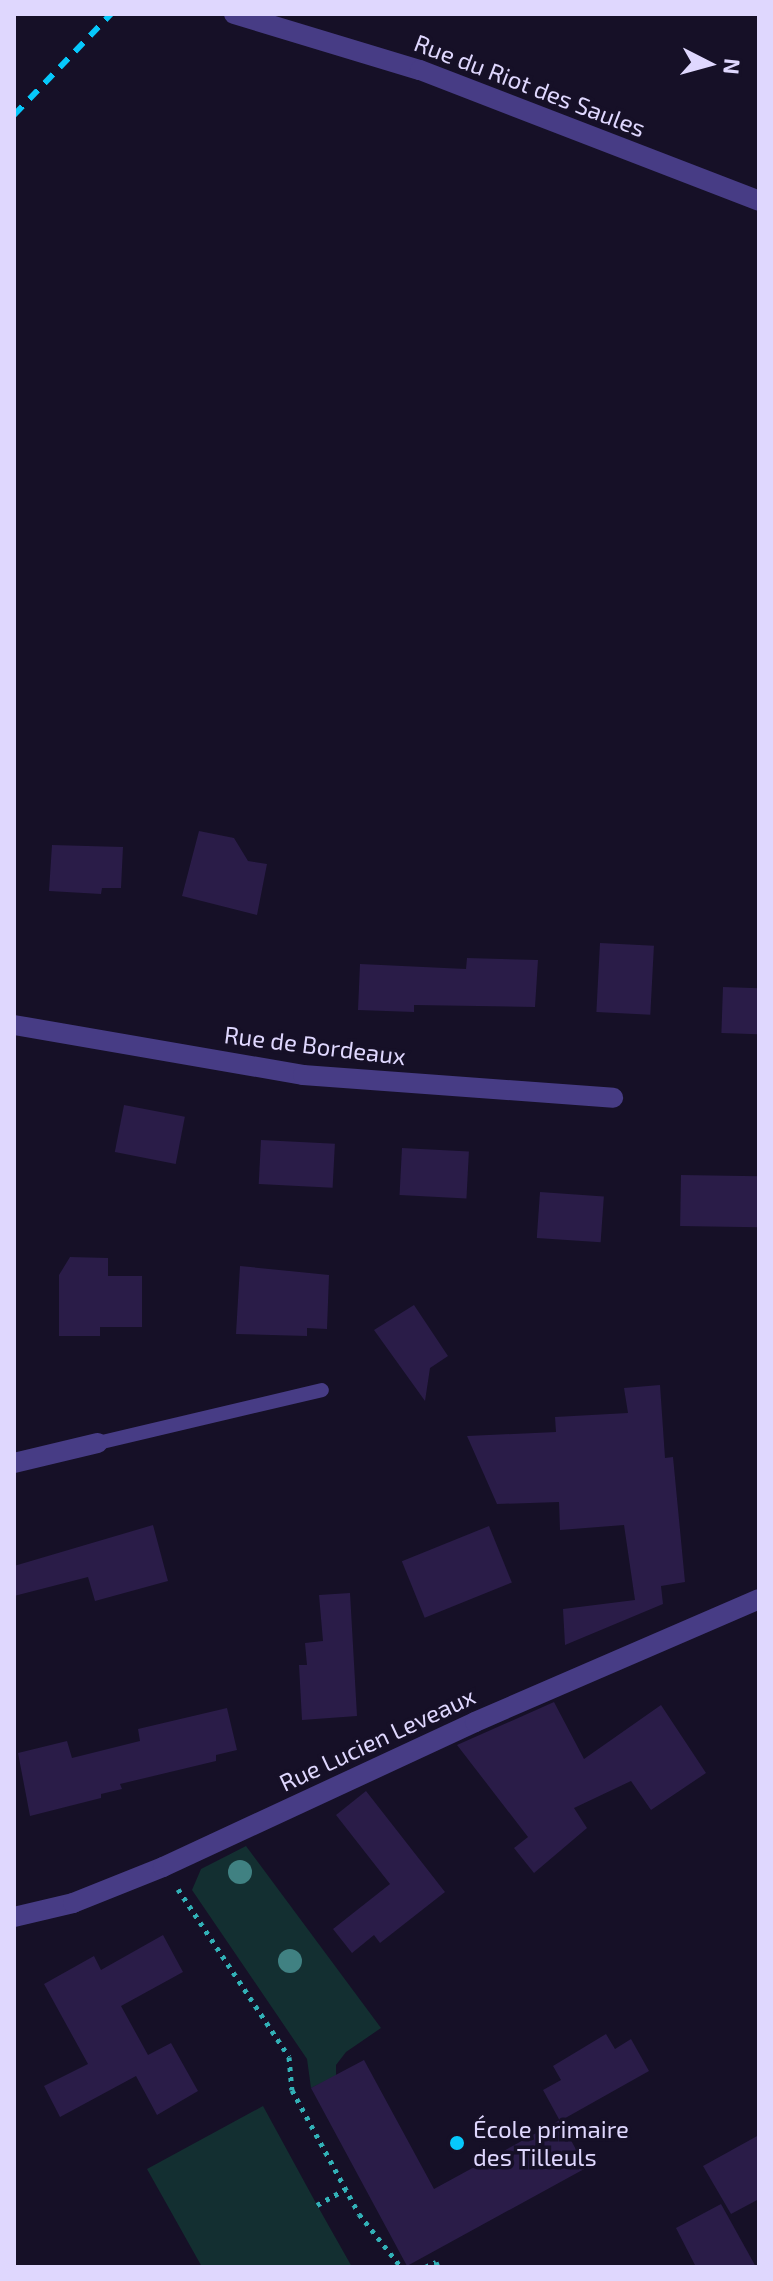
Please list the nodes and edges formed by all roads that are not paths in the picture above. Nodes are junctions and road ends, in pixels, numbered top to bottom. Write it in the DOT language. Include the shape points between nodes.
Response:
graph roads {
  1 [pos="234,14"];
  2 [pos="759,201"];
  3 [pos="14,1025"];
  4 [pos="613,1098"];
  5 [pos="322,1390"];
  6 [pos="98,1443"];
  7 [pos="14,1463"];
  8 [pos="759,1599"];
  9 [pos="14,1917"];
  1 -- 2 [label="street, Rue du Riot des Saules" via="420,70"];
  3 -- 4 [label="street, Rue de Bordeaux" via="303,1075"];
  5 -- 6 [label="lane"];
  6 -- 7 [label="street"];
  8 -- 9 [label="street, Rue Lucien Leveaux" via="475,1722 163,1867 73,1903"];
}
